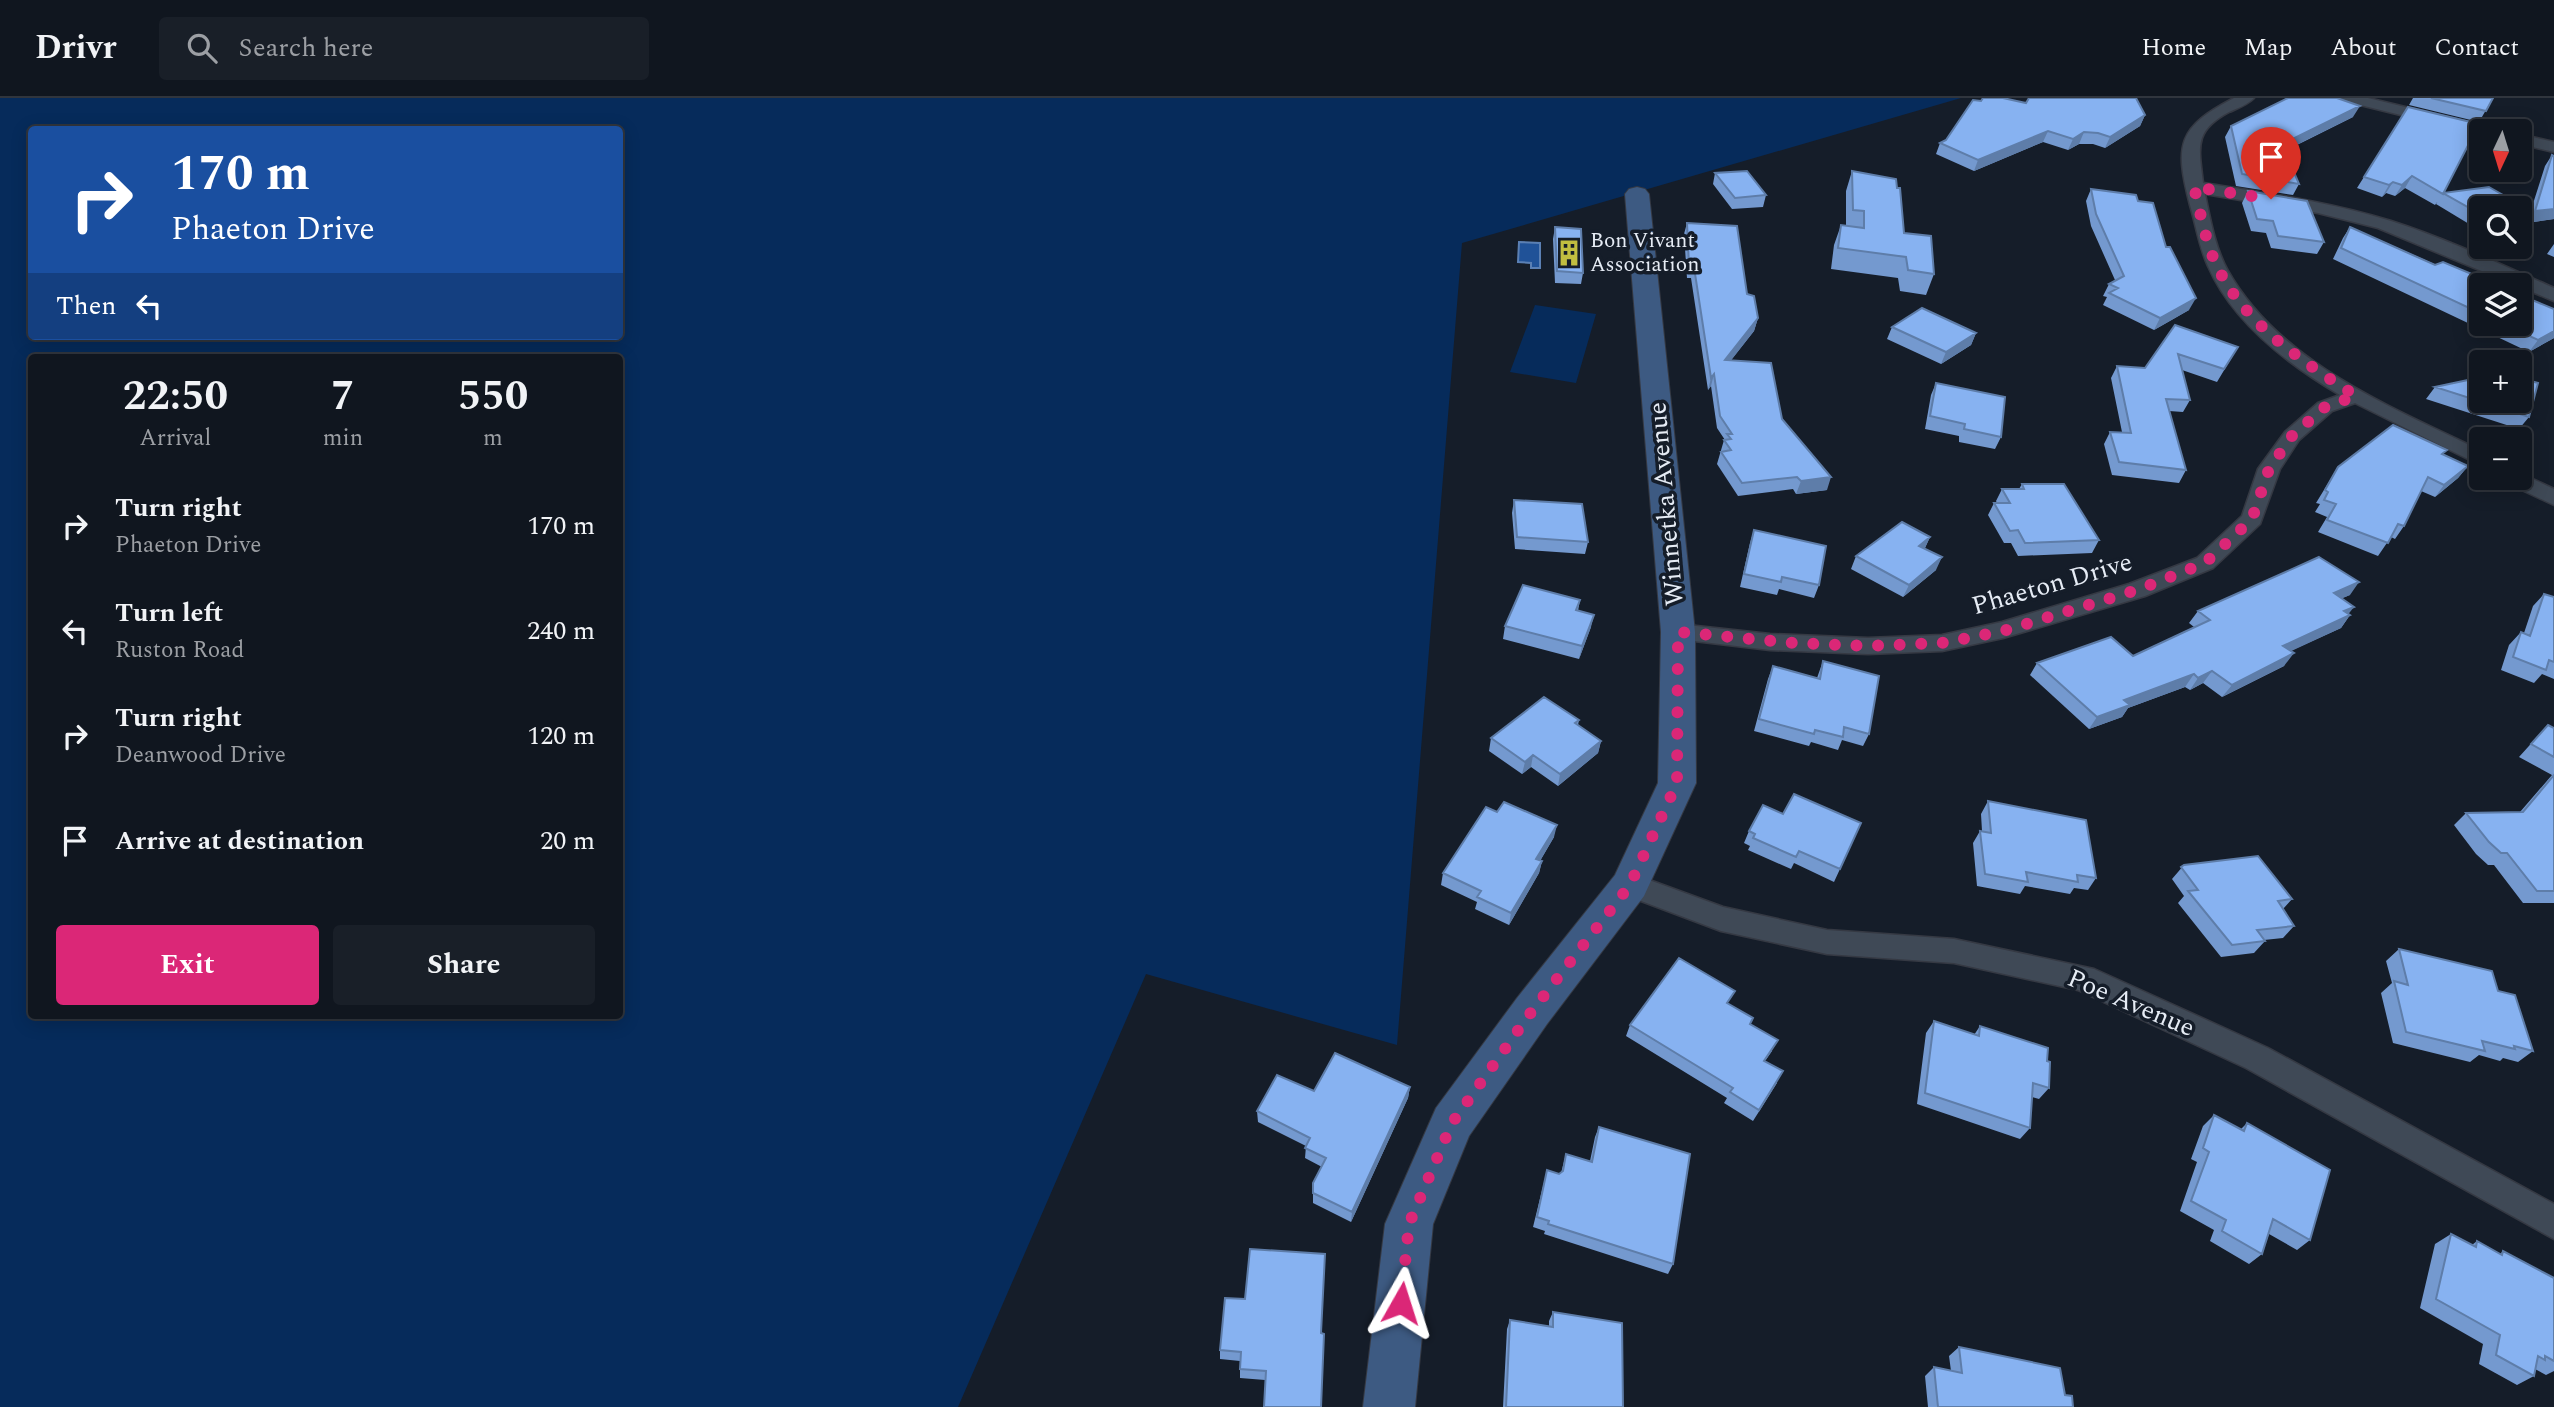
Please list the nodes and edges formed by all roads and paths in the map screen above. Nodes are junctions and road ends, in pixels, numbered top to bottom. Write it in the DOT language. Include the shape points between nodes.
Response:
graph roads {
  1 [pos="2246,98"];
  2 [pos="2349,98"];
  3 [pos="2469,127"];
  4 [pos="2532,142"];
  5 [pos="2554,147"];
  6 [pos="2194,187"];
  7 [pos="1637,194"];
  8 [pos="2554,295"];
  9 [pos="2356,396"];
  10 [pos="2469,453"];
  11 [pos="2532,487"];
  12 [pos="2554,498"];
  13 [pos="1678,632"];
  14 [pos="1630,885"];
  15 [pos="2554,1222"];
  16 [pos="1390,1407"];
  1 -- 6 [label="street" via="2200,123 2191,137"];
  2 -- 3 [label="street"];
  4 -- 5 [label="street"];
  6 -- 8 [label="street" via="2360,217 2419,236"];
  6 -- 9 [label="street" via="2217,268 2238,301 2301,359"];
  7 -- 13 [label="main road, Winnetka Avenue"];
  9 -- 10 [label="street"];
  9 -- 13 [label="street, Phaeton Drive" via="2325,407 2292,436 2269,469 2252,519 2205,563 2137,590 2003,631 1942,643 1868,646"];
  11 -- 12 [label="street"];
  13 -- 14 [label="main road, Winnetka Avenue" via="1677,783"];
  14 -- 15 [label="street, Poe Avenue" via="1721,919 1827,942 1954,951 2083,978 2257,1058"];
  14 -- 16 [label="main road, Winnetka Avenue" via="1452,1123 1409,1224"];
}
